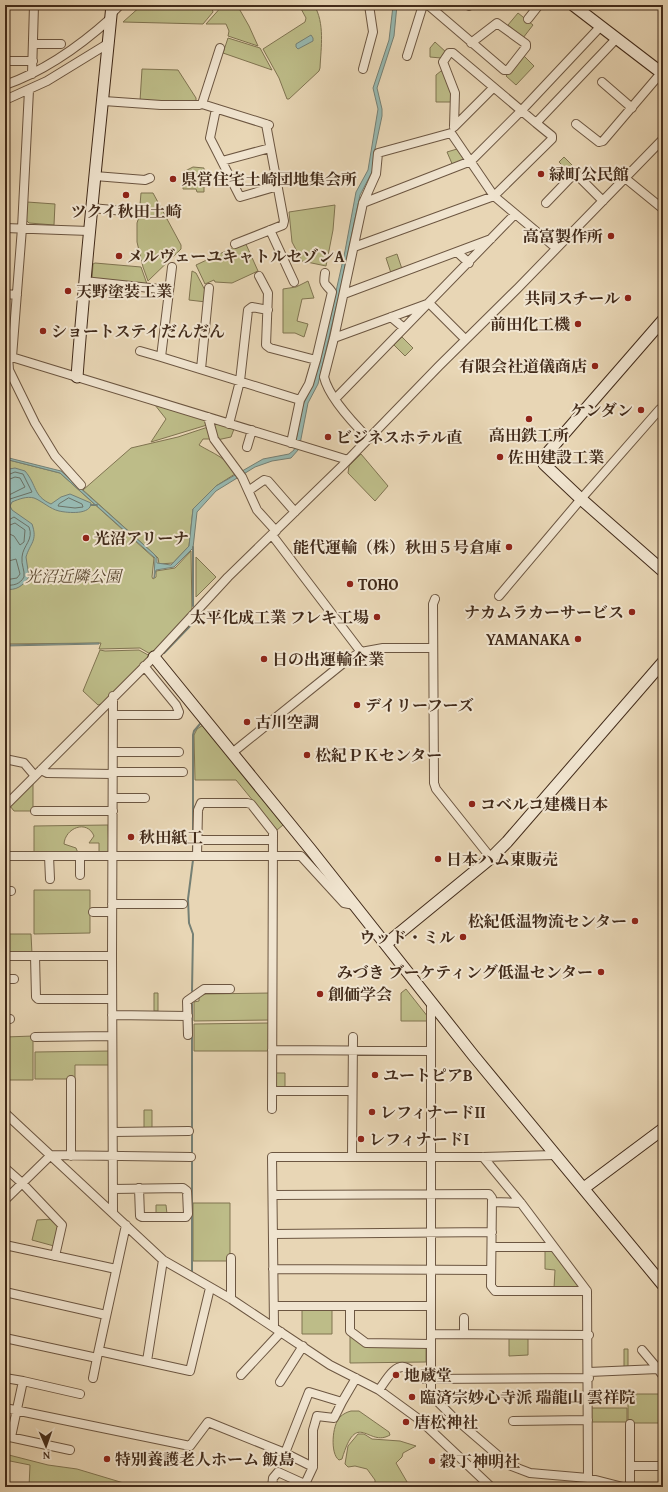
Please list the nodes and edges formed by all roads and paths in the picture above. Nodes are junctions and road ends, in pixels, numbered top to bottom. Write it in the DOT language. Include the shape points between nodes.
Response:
graph roads {
  1 [pos="34,5"];
  2 [pos="120,5"];
  3 [pos="369,5"];
  4 [pos="423,5"];
  5 [pos="428,5"];
  6 [pos="539,5"];
  7 [pos="573,5"];
  8 [pos="111,12"];
  9 [pos="528,19"];
  10 [pos="600,26"];
  11 [pos="616,39"];
  12 [pos="109,43"];
  13 [pos="471,43"];
  14 [pos="33,44"];
  15 [pos="61,44"];
  16 [pos="220,48"];
  17 [pos="407,56"];
  18 [pos="5,61"];
  19 [pos="33,61"];
  20 [pos="363,69"];
  21 [pos="32,74"];
  22 [pos="662,74"];
  23 [pos="602,82"];
  24 [pos="5,85"];
  25 [pos="493,88"];
  26 [pos="29,90"];
  27 [pos="5,100"];
  28 [pos="104,101"];
  29 [pos="202,104"];
  30 [pos="632,108"];
  31 [pos="216,109"];
  32 [pos="521,111"];
  33 [pos="536,123"];
  34 [pos="576,124"];
  35 [pos="453,130"];
  36 [pos="663,139"];
  37 [pos="270,148"];
  38 [pos="222,161"];
  39 [pos="471,161"];
  40 [pos="95,176"];
  41 [pos="150,178"];
  42 [pos="625,178"];
  43 [pos="278,186"];
  44 [pos="494,196"];
  45 [pos="603,201"];
  46 [pos="363,203"];
  47 [pos="546,203"];
  48 [pos="91,208"];
  49 [pos="663,209"];
  50 [pos="136,212"];
  51 [pos="515,214"];
  52 [pos="5,228"];
  53 [pos="22,228"];
  54 [pos="270,230"];
  55 [pos="89,231"];
  56 [pos="494,238"];
  57 [pos="235,244"];
  58 [pos="354,246"];
  59 [pos="556,248"];
  60 [pos="457,252"];
  61 [pos="469,263"];
  62 [pos="172,267"];
  63 [pos="325,273"];
  64 [pos="259,276"];
  65 [pos="84,281"];
  66 [pos="294,282"];
  67 [pos="209,288"];
  68 [pos="169,290"];
  69 [pos="5,294"];
  70 [pos="344,294"];
  71 [pos="17,295"];
  72 [pos="429,303"];
  73 [pos="268,310"];
  74 [pos="391,317"];
  75 [pos="663,320"];
  76 [pos="404,328"];
  77 [pos="334,338"];
  78 [pos="465,339"];
  79 [pos="140,351"];
  80 [pos="8,356"];
  81 [pos="161,357"];
  82 [pos="316,360"];
  83 [pos="201,369"];
  84 [pos="77,377"];
  85 [pos="240,381"];
  86 [pos="336,399"];
  87 [pos="300,400"];
  88 [pos="660,409"];
  89 [pos="208,417"];
  90 [pos="229,424"];
  91 [pos="252,430"];
  92 [pos="369,438"];
  93 [pos="295,444"];
  94 [pos="247,448"];
  95 [pos="348,460"];
  96 [pos="81,484"];
  97 [pos="251,490"];
  98 [pos="581,499"];
  99 [pos="295,512"];
  100 [pos="274,533"];
  101 [pos="663,571"];
  102 [pos="499,596"];
  103 [pos="435,599"];
  104 [pos="433,648"];
  105 [pos="361,652"];
  106 [pos="154,657"];
  107 [pos="663,662"];
  108 [pos="144,666"];
  109 [pos="114,696"];
  110 [pos="113,715"];
  111 [pos="113,752"];
  112 [pos="179,752"];
  113 [pos="232,753"];
  114 [pos="5,759"];
  115 [pos="183,772"];
  116 [pos="38,773"];
  117 [pos="113,773"];
  118 [pos="113,798"];
  119 [pos="145,798"];
  120 [pos="5,806"];
  121 [pos="35,811"];
  122 [pos="113,812"];
  123 [pos="198,840"];
  124 [pos="273,840"];
  125 [pos="5,856"];
  126 [pos="49,856"];
  127 [pos="80,856"];
  128 [pos="113,856"];
  129 [pos="198,856"];
  130 [pos="273,856"];
  131 [pos="491,858"];
  132 [pos="80,875"];
  133 [pos="50,879"];
  134 [pos="183,904"];
  135 [pos="354,905"];
  136 [pos="112,908"];
  137 [pos="93,912"];
  138 [pos="386,944"];
  139 [pos="5,956"];
  140 [pos="35,956"];
  141 [pos="112,956"];
  142 [pos="5,979"];
  143 [pos="14,979"];
  144 [pos="230,989"];
  145 [pos="112,999"];
  146 [pos="431,1002"];
  147 [pos="112,1015"];
  148 [pos="188,1016"];
  149 [pos="188,1035"];
  150 [pos="112,1036"];
  151 [pos="35,1037"];
  152 [pos="353,1037"];
  153 [pos="272,1050"];
  154 [pos="353,1050"];
  155 [pos="431,1051"];
  156 [pos="71,1080"];
  157 [pos="272,1091"];
  158 [pos="352,1092"];
  159 [pos="272,1109"];
  160 [pos="5,1113"];
  161 [pos="663,1130"];
  162 [pos="112,1132"];
  163 [pos="189,1132"];
  164 [pos="51,1155"];
  165 [pos="556,1155"];
  166 [pos="71,1156"];
  167 [pos="113,1157"];
  168 [pos="191,1157"];
  169 [pos="352,1157"];
  170 [pos="430,1157"];
  171 [pos="483,1157"];
  172 [pos="5,1168"];
  173 [pos="22,1183"];
  174 [pos="139,1188"];
  175 [pos="584,1188"];
  176 [pos="113,1189"];
  177 [pos="431,1194"];
  178 [pos="273,1195"];
  179 [pos="5,1200"];
  180 [pos="492,1202"];
  181 [pos="521,1203"];
  182 [pos="114,1213"];
  183 [pos="126,1225"];
  184 [pos="492,1232"];
  185 [pos="431,1233"];
  186 [pos="273,1234"];
  187 [pos="5,1246"];
  188 [pos="492,1247"];
  189 [pos="553,1247"];
  190 [pos="55,1256"];
  191 [pos="231,1258"];
  192 [pos="163,1260"];
  193 [pos="116,1269"];
  194 [pos="273,1269"];
  195 [pos="431,1269"];
  196 [pos="491,1270"];
  197 [pos="663,1285"];
  198 [pos="210,1288"];
  199 [pos="587,1291"];
  200 [pos="5,1292"];
  201 [pos="231,1299"];
  202 [pos="274,1306"];
  203 [pos="431,1306"];
  204 [pos="350,1307"];
  205 [pos="106,1315"];
  206 [pos="464,1318"];
  207 [pos="274,1326"];
  208 [pos="281,1332"];
  209 [pos="431,1334"];
  210 [pos="464,1334"];
  211 [pos="589,1335"];
  212 [pos="5,1338"];
  213 [pos="430,1344"];
  214 [pos="303,1346"];
  215 [pos="642,1350"];
  216 [pos="98,1354"];
  217 [pos="147,1361"];
  218 [pos="660,1372"];
  219 [pos="241,1375"];
  220 [pos="589,1375"];
  221 [pos="5,1378"];
  222 [pos="92,1378"];
  223 [pos="356,1378"];
  224 [pos="430,1379"];
  225 [pos="22,1381"];
  226 [pos="280,1382"];
  227 [pos="379,1390"];
  228 [pos="80,1394"];
  229 [pos="342,1402"];
  230 [pos="5,1408"];
  231 [pos="17,1410"];
  232 [pos="588,1420"];
  233 [pos="512,1421"];
  234 [pos="630,1424"];
  235 [pos="8,1436"];
  236 [pos="70,1450"];
  237 [pos="285,1453"];
  238 [pos="313,1466"];
  239 [pos="630,1466"];
  240 [pos="663,1466"];
  241 [pos="588,1478"];
  242 [pos="308,1486"];
  243 [pos="272,1487"];
  244 [pos="491,1487"];
  245 [pos="623,1487"];
  246 [pos="630,1487"];
  1 -- 14 [label="street"];
  2 -- 8 [label="street"];
  3 -- 20 [label="street" via="373,32"];
  4 -- 17 [label="street"];
  5 -- 13 [label="street"];
  6 -- 9 [label="street"];
  7 -- 10 [label="street"];
  8 -- 12 [label="street"];
  8 -- 21 [label="street" via="96,31 56,61"];
  10 -- 11 [label="street"];
  10 -- 32 [label="street"];
  11 -- 22 [label="street"];
  11 -- 33 [label="street"];
  12 -- 26 [label="street"];
  12 -- 28 [label="street"];
  13 -- 13 [label="street" via="504,70 508,70 526,47 526,44 497,23"];
  14 -- 15 [label="street"];
  14 -- 19 [label="street"];
  16 -- 29 [label="street"];
  18 -- 19 [label="street"];
  19 -- 21 [label="street"];
  21 -- 24 [label="street"];
  22 -- 30 [label="street"];
  23 -- 30 [label="street"];
  25 -- 32 [label="street"];
  25 -- 35 [label="street"];
  25 -- 35 [label="street" via="453,53 449,54 443,62 455,93"];
  26 -- 27 [label="street"];
  26 -- 53 [label="street"];
  28 -- 29 [label="street" via="161,105"];
  28 -- 40 [label="street"];
  29 -- 31 [label="street"];
  30 -- 34 [label="street" via="603,141 599,142"];
  31 -- 37 [label="street" via="268,125"];
  31 -- 38 [label="street" via="210,138"];
  32 -- 33 [label="street"];
  32 -- 39 [label="street"];
  33 -- 44 [label="street" via="552,136 552,139"];
  35 -- 39 [label="street"];
  35 -- 46 [label="street" via="378,153 376,174"];
  36 -- 42 [label="street"];
  37 -- 38 [label="street"];
  37 -- 43 [label="street"];
  38 -- 43 [label="street" via="240,197"];
  39 -- 44 [label="street"];
  39 -- 46 [label="street"];
  40 -- 41 [label="street" via="145,180"];
  40 -- 48 [label="street"];
  42 -- 45 [label="street"];
  42 -- 49 [label="street"];
  43 -- 54 [label="street" via="284,222 283,225"];
  44 -- 51 [label="street"];
  44 -- 58 [label="street"];
  45 -- 47 [label="street" via="578,176 571,177"];
  45 -- 59 [label="street"];
  46 -- 58 [label="street"];
  48 -- 50 [label="street"];
  48 -- 55 [label="street"];
  51 -- 56 [label="street"];
  51 -- 59 [label="street"];
  52 -- 53 [label="street"];
  53 -- 55 [label="street"];
  53 -- 71 [label="street"];
  54 -- 57 [label="street"];
  54 -- 66 [label="street"];
  55 -- 65 [label="street"];
  56 -- 60 [label="street"];
  56 -- 61 [label="street"];
  58 -- 70 [label="street"];
  59 -- 78 [label="street"];
  60 -- 61 [label="street"];
  60 -- 70 [label="street"];
  61 -- 72 [label="street"];
  62 -- 68 [label="street"];
  63 -- 82 [label="street" via="325,287 332,292"];
  64 -- 73 [label="street" via="268,293"];
  65 -- 68 [label="street"];
  65 -- 84 [label="street"];
  67 -- 83 [label="street"];
  68 -- 81 [label="street"];
  69 -- 71 [label="street"];
  70 -- 77 [label="street"];
  71 -- 80 [label="street"];
  72 -- 74 [label="street"];
  72 -- 76 [label="street"];
  72 -- 78 [label="street"];
  73 -- 82 [label="street" via="266,345"];
  73 -- 85 [label="street" via="252,307 248,310"];
  74 -- 76 [label="street"];
  74 -- 77 [label="street"];
  75 -- 98 [label="street" via="543,458 544,464"];
  76 -- 86 [label="street"];
  77 -- 86 [label="street" via="324,377"];
  78 -- 92 [label="street"];
  79 -- 81 [label="street"];
  80 -- 84 [label="street"];
  80 -- 96 [label="street" via="9,370 39,430 54,456"];
  81 -- 83 [label="street"];
  82 -- 87 [label="street" via="309,384"];
  83 -- 85 [label="street"];
  84 -- 89 [label="street"];
  85 -- 87 [label="street"];
  85 -- 90 [label="street"];
  86 -- 92 [label="street" via="355,425"];
  87 -- 93 [label="street"];
  88 -- 98 [label="street"];
  89 -- 90 [label="street"];
  89 -- 100 [label="street" via="214,439 240,474 257,510"];
  90 -- 91 [label="street"];
  91 -- 93 [label="street"];
  91 -- 94 [label="street"];
  92 -- 95 [label="street"];
  93 -- 95 [label="street"];
  95 -- 99 [label="street"];
  97 -- 99 [label="street" via="264,480 268,481"];
  98 -- 101 [label="street"];
  98 -- 102 [label="street"];
  99 -- 100 [label="street"];
  100 -- 105 [label="street"];
  100 -- 106 [label="street" via="228,577"];
  103 -- 104 [label="street"];
  104 -- 105 [label="street" via="383,648"];
  104 -- 131 [label="street" via="434,783 436,789"];
  105 -- 113 [label="street" via="346,661"];
  106 -- 108 [label="street"];
  106 -- 113 [label="street"];
  107 -- 131 [label="street"];
  108 -- 109 [label="street"];
  108 -- 110 [label="street" via="176,704 178,715"];
  109 -- 110 [label="street"];
  109 -- 116 [label="street"];
  110 -- 111 [label="street"];
  111 -- 112 [label="street"];
  111 -- 117 [label="street"];
  113 -- 135 [label="street"];
  114 -- 116 [label="street" via="24,763"];
  115 -- 117 [label="street"];
  116 -- 117 [label="street"];
  116 -- 120 [label="street"];
  117 -- 118 [label="street"];
  118 -- 119 [label="street"];
  118 -- 122 [label="street"];
  121 -- 122 [label="street"];
  122 -- 128 [label="street"];
  123 -- 124 [label="street"];
  123 -- 124 [label="street" via="198,810 202,803 247,803 251,804 270,827"];
  123 -- 129 [label="street"];
  124 -- 130 [label="street"];
  125 -- 126 [label="street"];
  126 -- 127 [label="street"];
  126 -- 133 [label="street"];
  127 -- 128 [label="street"];
  127 -- 132 [label="street"];
  128 -- 129 [label="street"];
  128 -- 136 [label="street"];
  129 -- 130 [label="street"];
  130 -- 135 [label="street" via="301,856 344,903"];
  130 -- 153 [label="street"];
  131 -- 138 [label="street"];
  134 -- 136 [label="street"];
  135 -- 138 [label="street"];
  136 -- 137 [label="street"];
  136 -- 141 [label="street"];
  138 -- 146 [label="street"];
  139 -- 140 [label="street"];
  140 -- 141 [label="street"];
  140 -- 145 [label="street" via="38,999"];
  141 -- 145 [label="street"];
  142 -- 143 [label="street"];
  144 -- 148 [label="street" via="204,989 187,997"];
  145 -- 147 [label="street"];
  146 -- 155 [label="street"];
  146 -- 165 [label="street"];
  147 -- 148 [label="street"];
  147 -- 150 [label="street"];
  148 -- 149 [label="street"];
  150 -- 151 [label="street"];
  150 -- 162 [label="street"];
  152 -- 154 [label="street"];
  153 -- 154 [label="street"];
  153 -- 157 [label="street"];
  154 -- 155 [label="street"];
  154 -- 158 [label="street"];
  155 -- 170 [label="street"];
  156 -- 166 [label="street"];
  157 -- 158 [label="street"];
  157 -- 159 [label="street"];
  158 -- 169 [label="street"];
  160 -- 164 [label="street"];
  161 -- 175 [label="street"];
  162 -- 163 [label="street"];
  162 -- 167 [label="street"];
  164 -- 166 [label="street"];
  164 -- 173 [label="street"];
  164 -- 182 [label="street"];
  165 -- 171 [label="street"];
  165 -- 175 [label="street"];
  166 -- 167 [label="street"];
  167 -- 168 [label="street"];
  167 -- 176 [label="street"];
  169 -- 170 [label="street"];
  169 -- 178 [label="street" via="272,1157"];
  170 -- 171 [label="street"];
  170 -- 177 [label="street"];
  171 -- 181 [label="street"];
  172 -- 173 [label="street"];
  173 -- 179 [label="street"];
  173 -- 190 [label="street" via="62,1225"];
  174 -- 174 [label="street" via="183,1188 187,1191 188,1214 186,1217 140,1216"];
  174 -- 176 [label="street"];
  175 -- 197 [label="street"];
  176 -- 182 [label="street"];
  177 -- 178 [label="street"];
  177 -- 180 [label="street" via="489,1194"];
  177 -- 185 [label="street"];
  178 -- 186 [label="street"];
  180 -- 181 [label="street"];
  180 -- 184 [label="street"];
  181 -- 189 [label="street"];
  182 -- 183 [label="street"];
  183 -- 192 [label="street"];
  183 -- 193 [label="street"];
  184 -- 185 [label="street"];
  184 -- 188 [label="street"];
  185 -- 186 [label="street"];
  185 -- 195 [label="street"];
  186 -- 194 [label="street"];
  187 -- 190 [label="street"];
  188 -- 189 [label="street"];
  188 -- 196 [label="street"];
  189 -- 199 [label="street"];
  190 -- 193 [label="street"];
  191 -- 201 [label="street"];
  192 -- 198 [label="street"];
  192 -- 217 [label="street"];
  193 -- 205 [label="street"];
  194 -- 195 [label="street"];
  194 -- 202 [label="street"];
  195 -- 196 [label="street"];
  195 -- 203 [label="street"];
  196 -- 199 [label="street" via="491,1286 495,1291"];
  198 -- 201 [label="street"];
  198 -- 217 [label="street" via="190,1371"];
  199 -- 211 [label="street"];
  200 -- 205 [label="street"];
  201 -- 207 [label="street"];
  202 -- 204 [label="street"];
  202 -- 207 [label="street"];
  203 -- 204 [label="street"];
  203 -- 209 [label="street"];
  204 -- 213 [label="street" via="350,1331 366,1343"];
  205 -- 216 [label="street"];
  206 -- 210 [label="street"];
  207 -- 208 [label="street"];
  208 -- 214 [label="street"];
  208 -- 219 [label="street"];
  209 -- 210 [label="street"];
  209 -- 213 [label="street"];
  210 -- 211 [label="street"];
  211 -- 220 [label="street"];
  212 -- 216 [label="street"];
  213 -- 224 [label="street"];
  214 -- 223 [label="street" via="330,1365"];
  214 -- 226 [label="street"];
  215 -- 218 [label="street"];
  216 -- 217 [label="street"];
  216 -- 222 [label="street"];
  218 -- 220 [label="street"];
  220 -- 224 [label="street"];
  220 -- 232 [label="street"];
  221 -- 225 [label="street"];
  223 -- 227 [label="street"];
  223 -- 229 [label="street"];
  224 -- 227 [label="street" via="423,1379 406,1367 400,1368 395,1370"];
  224 -- 241 [label="street" via="431,1395 509,1465 530,1473"];
  225 -- 228 [label="street"];
  225 -- 231 [label="street"];
  227 -- 244 [label="street" via="420,1420"];
  229 -- 237 [label="street" via="309,1392"];
  229 -- 238 [label="street" via="334,1418 318,1416 313,1430"];
  230 -- 231 [label="street"];
  231 -- 235 [label="street"];
  231 -- 237 [label="street" via="190,1446 208,1422"];
  232 -- 233 [label="street"];
  232 -- 241 [label="street"];
  234 -- 239 [label="street"];
  235 -- 236 [label="street"];
  237 -- 238 [label="street"];
  238 -- 242 [label="street"];
  239 -- 240 [label="street"];
  239 -- 246 [label="street"];
  241 -- 245 [label="street"];
  242 -- 243 [label="street" via="278,1472"];
}
